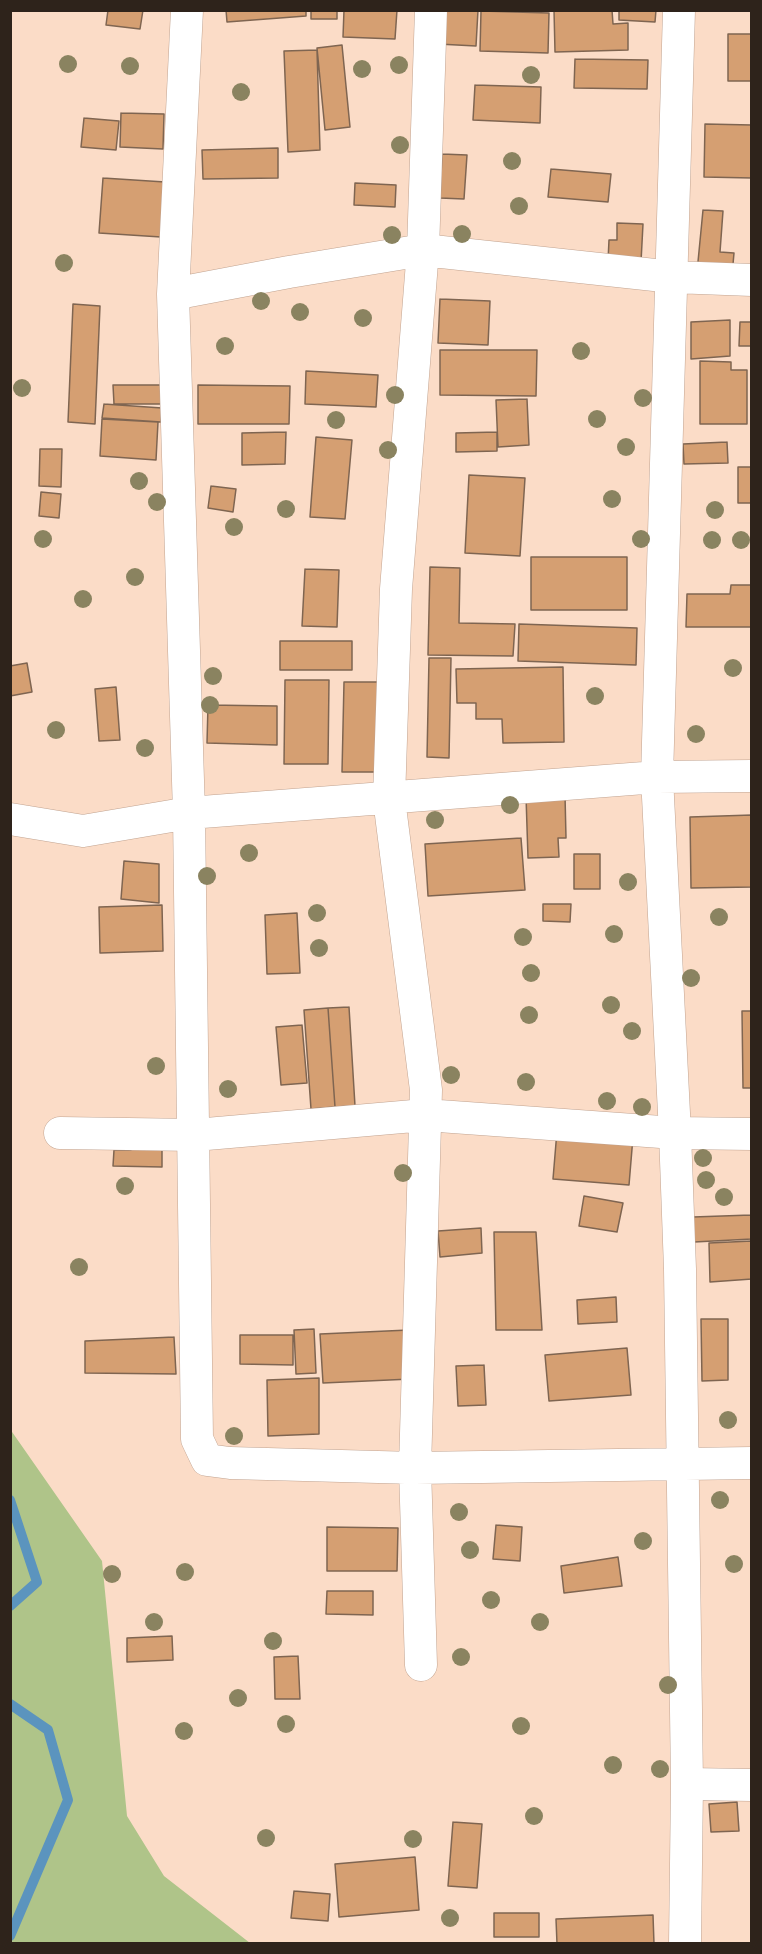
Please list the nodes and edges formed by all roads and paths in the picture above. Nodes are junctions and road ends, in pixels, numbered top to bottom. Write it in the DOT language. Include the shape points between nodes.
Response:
graph roads {
  1 [pos="186,10"];
  2 [pos="431,10"];
  3 [pos="680,10"];
  4 [pos="423,250"];
  5 [pos="673,277"];
  6 [pos="752,280"];
  7 [pos="173,294"];
  8 [pos="752,776"];
  9 [pos="657,777"];
  10 [pos="389,799"];
  11 [pos="189,813"];
  12 [pos="10,819"];
  13 [pos="425,1115"];
  14 [pos="60,1133"];
  15 [pos="675,1133"];
  16 [pos="752,1134"];
  17 [pos="195,1135"];
  18 [pos="752,1463"];
  19 [pos="682,1465"];
  20 [pos="415,1468"];
  21 [pos="421,1665"];
  22 [pos="687,1784"];
  23 [pos="752,1785"];
  24 [pos="685,1944"];
  1 -- 7 [label="street"];
  2 -- 4 [label="street"];
  3 -- 5 [label="street"];
  4 -- 5 [label="street"];
  4 -- 7 [label="street"];
  4 -- 10 [label="street" via="396,590"];
  5 -- 6 [label="street"];
  5 -- 9 [label="street"];
  7 -- 11 [label="street"];
  8 -- 9 [label="street"];
  9 -- 10 [label="street"];
  9 -- 15 [label="street"];
  10 -- 11 [label="street"];
  10 -- 13 [label="street" via="426,1090"];
  11 -- 12 [label="street" via="83,831"];
  11 -- 17 [label="street"];
  13 -- 15 [label="street"];
  13 -- 17 [label="street"];
  13 -- 20 [label="street"];
  14 -- 17 [label="street"];
  15 -- 16 [label="street"];
  15 -- 19 [label="street"];
  17 -- 20 [label="street" via="197,1439 207,1460"];
  18 -- 19 [label="street"];
  19 -- 20 [label="street"];
  19 -- 22 [label="street"];
  20 -- 21 [label="street"];
  22 -- 23 [label="street"];
  22 -- 24 [label="street"];
}
